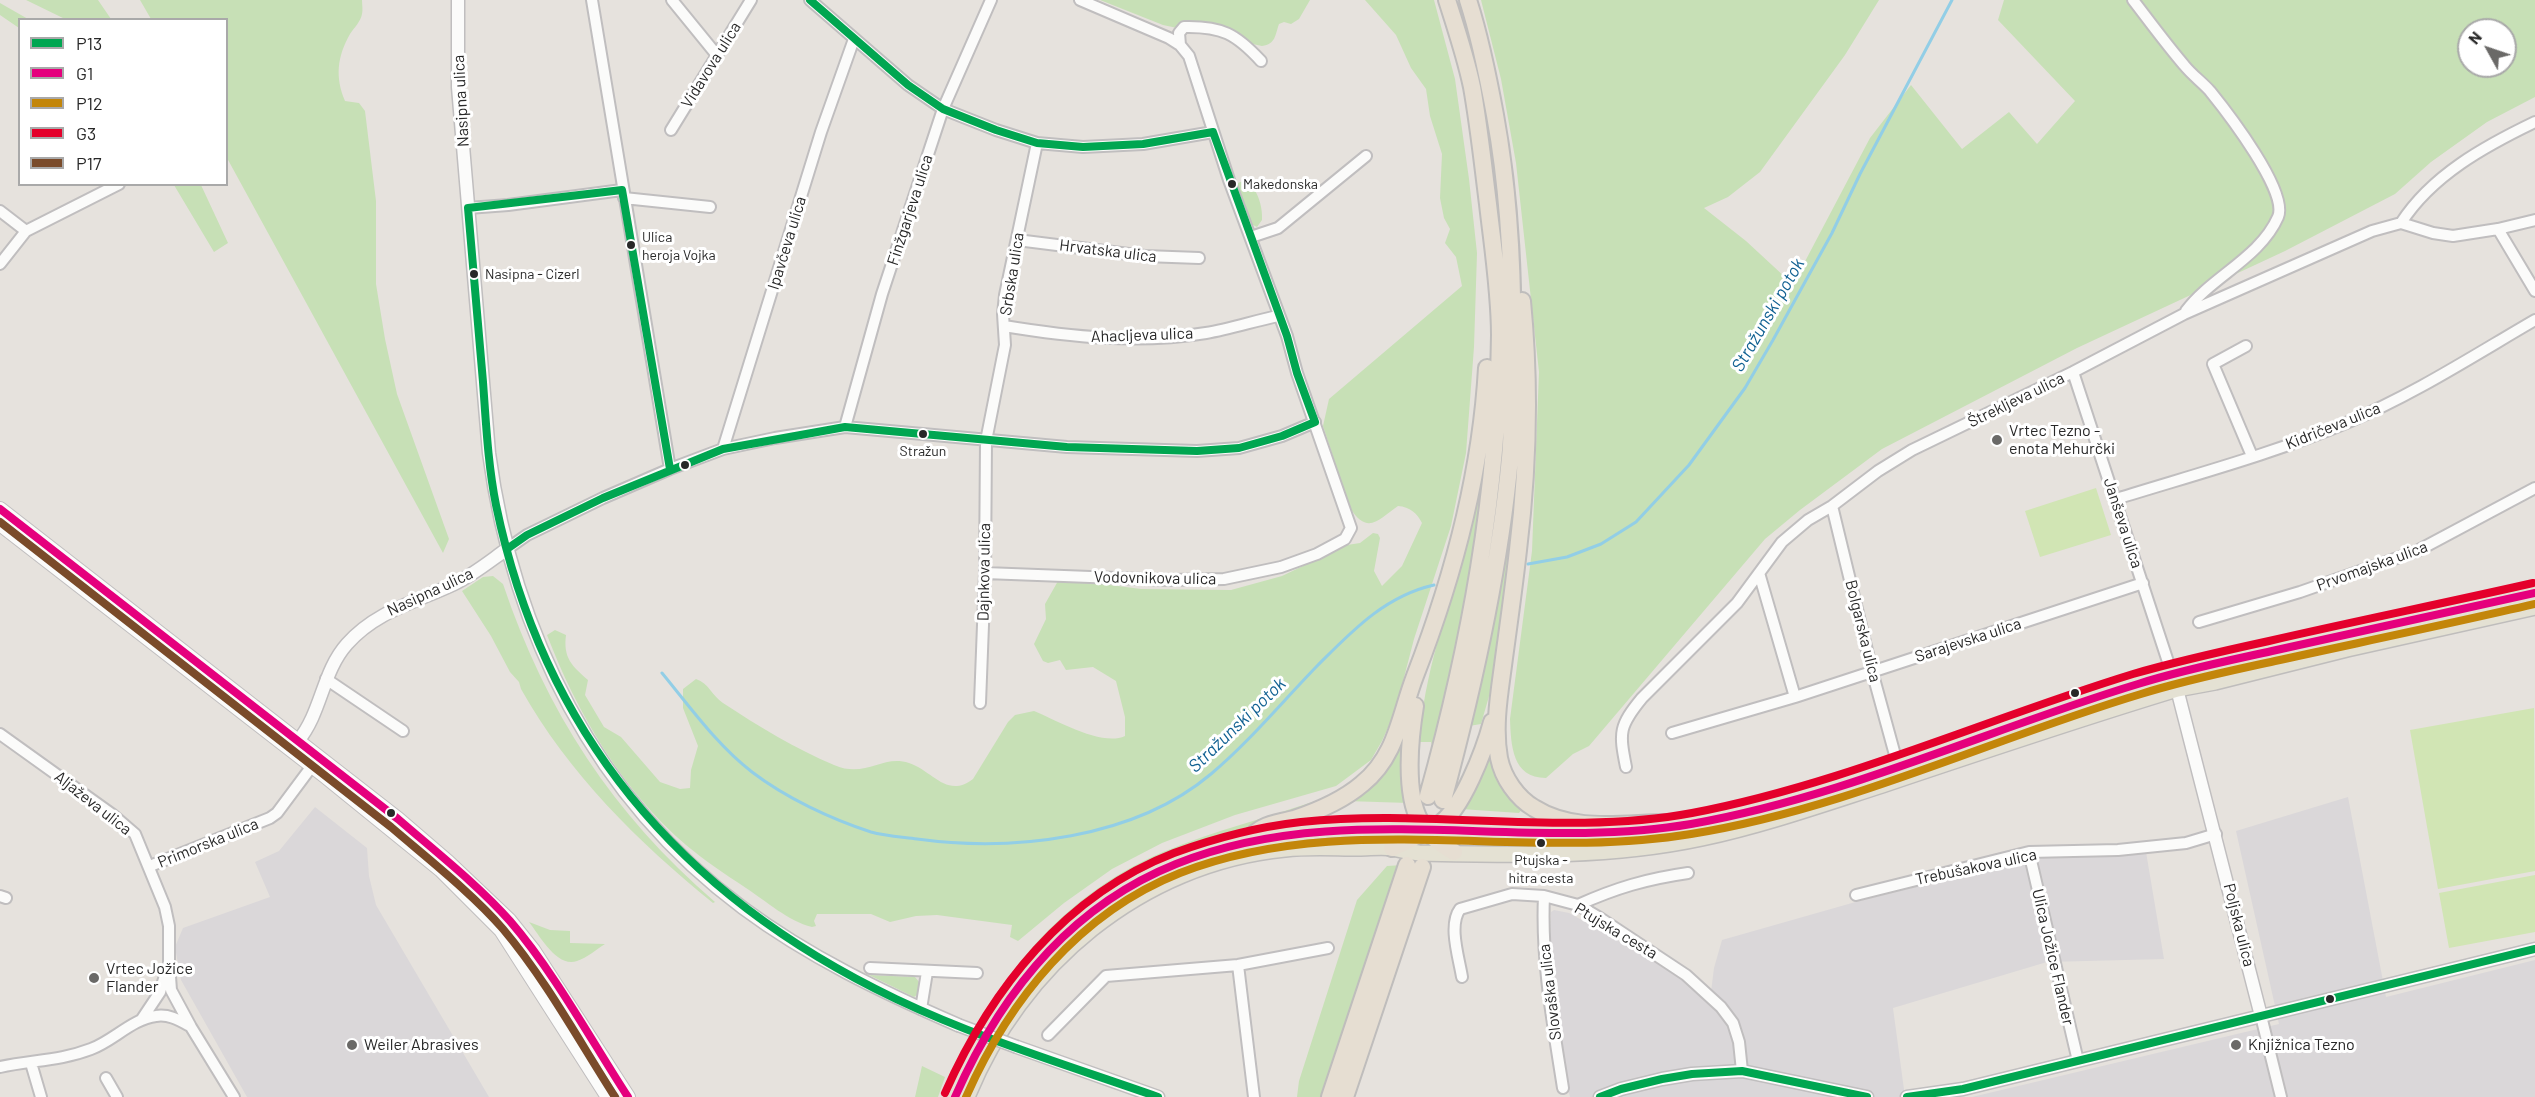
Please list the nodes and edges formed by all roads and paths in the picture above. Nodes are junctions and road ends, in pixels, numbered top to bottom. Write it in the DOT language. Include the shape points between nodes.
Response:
graph roads {
  1 [pos="458,0"];
  2 [pos="592,0"];
  3 [pos="672,0"];
  4 [pos="751,0"];
  5 [pos="810,0"];
  6 [pos="991,0"];
  7 [pos="1080,0"];
  8 [pos="1447,0"];
  9 [pos="1468,0"];
  10 [pos="2133,0"];
  11 [pos="854,39"];
  12 [pos="1180,45"];
  13 [pos="716,54"];
  14 [pos="1261,61"];
  15 [pos="943,109"];
  16 [pos="2535,122"];
  17 [pos="671,130"];
  18 [pos="1213,132"];
  19 [pos="1037,143"];
  20 [pos="1366,156"];
  21 [pos="115,186"];
  22 [pos="623,194"];
  23 [pos="710,207"];
  24 [pos="468,208"];
  25 [pos="0,211"];
  26 [pos="2535,220"];
  27 [pos="2401,223"];
  28 [pos="2498,229"];
  29 [pos="26,231"];
  30 [pos="1251,237"];
  31 [pos="1017,240"];
  32 [pos="1512,256"];
  33 [pos="1494,257"];
  34 [pos="1199,258"];
  35 [pos="0,264"];
  36 [pos="2535,291"];
  37 [pos="2184,314"];
  38 [pos="1278,316"];
  39 [pos="2535,320"];
  40 [pos="1004,326"];
  41 [pos="2246,346"];
  42 [pos="2073,372"];
  43 [pos="1315,422"];
  44 [pos="845,427"];
  45 [pos="986,441"];
  46 [pos="723,449"];
  47 [pos="2252,456"];
  48 [pos="670,469"];
  49 [pos="2535,488"];
  50 [pos="2116,499"];
  51 [pos="1832,506"];
  52 [pos="0,509"];
  53 [pos="0,524"];
  54 [pos="507,549"];
  55 [pos="985,573"];
  56 [pos="1759,573"];
  57 [pos="2142,583"];
  58 [pos="2535,593"];
  59 [pos="2535,606"];
  60 [pos="2199,622"];
  61 [pos="1424,655"];
  62 [pos="1872,671"];
  63 [pos="2172,674"];
  64 [pos="326,679"];
  65 [pos="2177,689"];
  66 [pos="1795,697"];
  67 [pos="1498,701"];
  68 [pos="980,703"];
  69 [pos="403,731"];
  70 [pos="1672,733"];
  71 [pos="0,734"];
  72 [pos="298,741"];
  73 [pos="1895,755"];
  74 [pos="312,766"];
  75 [pos="1626,767"];
  76 [pos="1695,824"];
  77 [pos="1426,830"];
  78 [pos="2216,834"];
  79 [pos="1245,841"];
  80 [pos="1392,848"];
  81 [pos="1454,852"];
  82 [pos="2029,852"];
  83 [pos="150,866"];
  84 [pos="1688,873"];
  85 [pos="1856,895"];
  86 [pos="1544,896"];
  87 [pos="1578,905"];
  88 [pos="1328,948"];
  89 [pos="2535,949"];
  90 [pos="168,963"];
  91 [pos="1238,965"];
  92 [pos="870,968"];
  93 [pos="927,972"];
  94 [pos="977,973"];
  95 [pos="1462,977"];
  96 [pos="921,1009"];
  97 [pos="2261,1016"];
  98 [pos="142,1019"];
  99 [pos="191,1027"];
  100 [pos="1048,1035"];
  101 [pos="2078,1061"];
  102 [pos="31,1063"];
  103 [pos="0,1067"];
  104 [pos="1742,1071"];
  105 [pos="106,1078"];
  106 [pos="1563,1088"];
  107 [pos="40,1097"];
  108 [pos="117,1097"];
  109 [pos="234,1097"];
  110 [pos="608,1097"];
  111 [pos="628,1097"];
  112 [pos="955,1097"];
  113 [pos="967,1097"];
  114 [pos="1158,1097"];
  115 [pos="1254,1097"];
  116 [pos="1330,1097"];
  117 [pos="1345,1097"];
  118 [pos="1600,1097"];
  119 [pos="1867,1097"];
  120 [pos="1907,1097"];
  121 [pos="2281,1097"];
  1 -- 24 [label="street, Nasipna ulica" via="458,87"];
  2 -- 22 [label="street"];
  3 -- 13 [label="street"];
  4 -- 13 [label="street, Vidavova ulica"];
  5 -- 11 [label="street"];
  6 -- 15 [label="street, Finžgarjeva ulica"];
  7 -- 12 [label="street"];
  8 -- 33 [label="highway" via="1471,86"];
  9 -- 32 [label="highway" via="1505,170"];
  10 -- 37 [label="street" via="2253,148 2280,200 2279,215 2260,242 2194,300"];
  11 -- 15 [label="street"];
  11 -- 46 [label="street, Ipavčeva ulica" via="821,132"];
  12 -- 14 [label="street" via="1179,33 1184,27 1220,29 1237,38"];
  12 -- 18 [label="street" via="1189,56"];
  13 -- 17 [label="street, Vidavova ulica"];
  15 -- 19 [label="street"];
  15 -- 44 [label="street, Finžgarjeva ulica" via="882,294"];
  16 -- 27 [label="street" via="2447,174"];
  18 -- 19 [label="street" via="1143,144 1083,147"];
  18 -- 30 [label="street"];
  19 -- 31 [label="street, Srbska ulica"];
  20 -- 30 [label="street" via="1278,228"];
  21 -- 29 [label="street"];
  22 -- 23 [label="street"];
  22 -- 24 [label="street"];
  22 -- 48 [label="street"];
  24 -- 54 [label="street, Nasipna ulica" via="489,453"];
  25 -- 29 [label="street"];
  26 -- 28 [label="street, Štrekljeva ulica"];
  27 -- 28 [label="street, Štrekljeva ulica" via="2454,236"];
  27 -- 37 [label="street, Štrekljeva ulica" via="2372,231"];
  28 -- 36 [label="street"];
  29 -- 35 [label="street"];
  30 -- 38 [label="street"];
  31 -- 34 [label="street, Hrvatska ulica" via="1145,256"];
  31 -- 40 [label="street, Srbska ulica" via="1005,295"];
  32 -- 33 [label="highway" via="1510,457 1498,547 1463,726 1435,798 1484,543 1495,450 1500,334"];
  32 -- 67 [label="highway" via="1521,287 1527,401 1519,548"];
  33 -- 61 [label="highway" via="1476,471"];
  37 -- 42 [label="street, Štrekljeva ulica"];
  38 -- 40 [label="street, Ahacljeva ulica" via="1206,333 1130,339 1060,335"];
  38 -- 43 [label="street"];
  39 -- 47 [label="street, Kidričeva ulica" via="2410,393 2348,423"];
  40 -- 45 [label="street, Srbska ulica" via="1005,345"];
  41 -- 47 [label="street" via="2213,364"];
  42 -- 50 [label="street, Janševa ulica"];
  42 -- 51 [label="street, Štrekljeva ulica" via="1912,450"];
  43 -- 45 [label="street" via="1239,448 1207,451"];
  43 -- 55 [label="street, Vodovnikova ulica" via="1348,518 1350,532 1334,546 1271,570 1224,579"];
  44 -- 45 [label="street"];
  44 -- 46 [label="street"];
  45 -- 55 [label="street, Dajnkova ulica"];
  46 -- 48 [label="street"];
  47 -- 50 [label="street, Kidričeva ulica"];
  48 -- 54 [label="street" via="603,498"];
  49 -- 60 [label="street, Prvomajska ulica" via="2417,551"];
  50 -- 57 [label="street, Janševa ulica"];
  51 -- 56 [label="street, Štrekljeva ulica" via="1782,542"];
  51 -- 62 [label="street, Bolgarska ulica"];
  52 -- 72 [label="main road"];
  53 -- 74 [label="main road"];
  54 -- 64 [label="street, Nasipna ulica" via="455,584 369,623 339,653"];
  54 -- 96 [label="street" via="556,685 600,758 650,822 708,879 750,913 863,982"];
  55 -- 68 [label="street, Dajnkova ulica"];
  56 -- 66 [label="street"];
  56 -- 75 [label="street, Štrekljeva ulica" via="1737,603 1629,714 1620,739"];
  57 -- 62 [label="street, Sarajevska ulica"];
  57 -- 63 [label="street, Janševa ulica"];
  58 -- 63 [label="main road"];
  59 -- 65 [label="main road"];
  61 -- 77 [label="highway" via="1412,728 1411,774 1415,808"];
  61 -- 79 [label="highway" via="1391,749 1363,783 1336,802 1264,827"];
  62 -- 66 [label="street, Sarajevska ulica"];
  62 -- 73 [label="street, Bolgarska ulica"];
  63 -- 65 [label="main road, Poljska ulica"];
  63 -- 76 [label="main road" via="1806,796"];
  64 -- 69 [label="street"];
  64 -- 72 [label="street, Nasipna ulica" via="314,714"];
  65 -- 78 [label="street, Poljska ulica"];
  65 -- 81 [label="main road" via="1774,820 1703,838 1599,852"];
  66 -- 70 [label="street, Sarajevska ulica"];
  67 -- 76 [label="highway" via="1503,772 1512,788 1533,808 1580,825 1668,821"];
  67 -- 77 [label="highway" via="1474,775 1444,820"];
  71 -- 83 [label="street, Aljaževa ulica" via="126,824"];
  72 -- 111 [label="main road" via="398,819 509,920 559,988"];
  74 -- 83 [label="street, Primorska ulica" via="270,818"];
  74 -- 110 [label="main road" via="441,870 501,930"];
  76 -- 77 [label="main road" via="1594,835"];
  77 -- 79 [label="main road" via="1310,831"];
  77 -- 80 [label="highway"];
  77 -- 81 [label="highway"];
  78 -- 82 [label="street, Trebušakova ulica" via="2186,843"];
  78 -- 97 [label="street, Poljska ulica"];
  79 -- 112 [label="main road" via="1191,858 1139,882 1102,904 1053,945 989,1024"];
  80 -- 81 [label="main road" via="1416,853"];
  80 -- 113 [label="main road" via="1311,847 1260,852 1206,864 1146,892 1081,936 1050,967 1001,1031"];
  82 -- 85 [label="street, Trebušakova ulica"];
  82 -- 101 [label="street, Ulica Jožice Flander"];
  83 -- 90 [label="street, Aljaževa ulica" via="170,926"];
  84 -- 87 [label="street" via="1648,878"];
  86 -- 87 [label="street, Ptujska cesta"];
  86 -- 95 [label="street, Ptujska cesta" via="1512,894 1460,909 1456,926"];
  86 -- 106 [label="street, Slovaška ulica" via="1548,995"];
  87 -- 104 [label="street, Ptujska cesta" via="1708,992 1733,1023"];
  88 -- 91 [label="street"];
  89 -- 97 [label="street"];
  90 -- 98 [label="street, Aljaževa ulica" via="160,992"];
  90 -- 99 [label="street, Aljaževa ulica" via="171,990"];
  91 -- 100 [label="street" via="1106,976"];
  91 -- 115 [label="street"];
  92 -- 93 [label="street"];
  93 -- 94 [label="street"];
  93 -- 96 [label="street"];
  96 -- 114 [label="street, bridge"];
  97 -- 101 [label="street"];
  97 -- 121 [label="street"];
  98 -- 99 [label="street" via="166,1016"];
  98 -- 102 [label="street" via="92,1049"];
  99 -- 109 [label="street, Aljaževa ulica"];
  101 -- 120 [label="street" via="1963,1089"];
  102 -- 103 [label="street"];
  102 -- 107 [label="street"];
  104 -- 118 [label="street" via="1662,1079"];
  104 -- 119 [label="street"];
  105 -- 108 [label="street"];
  116 -- 117 [label="highway" via="1414,866"];
}
